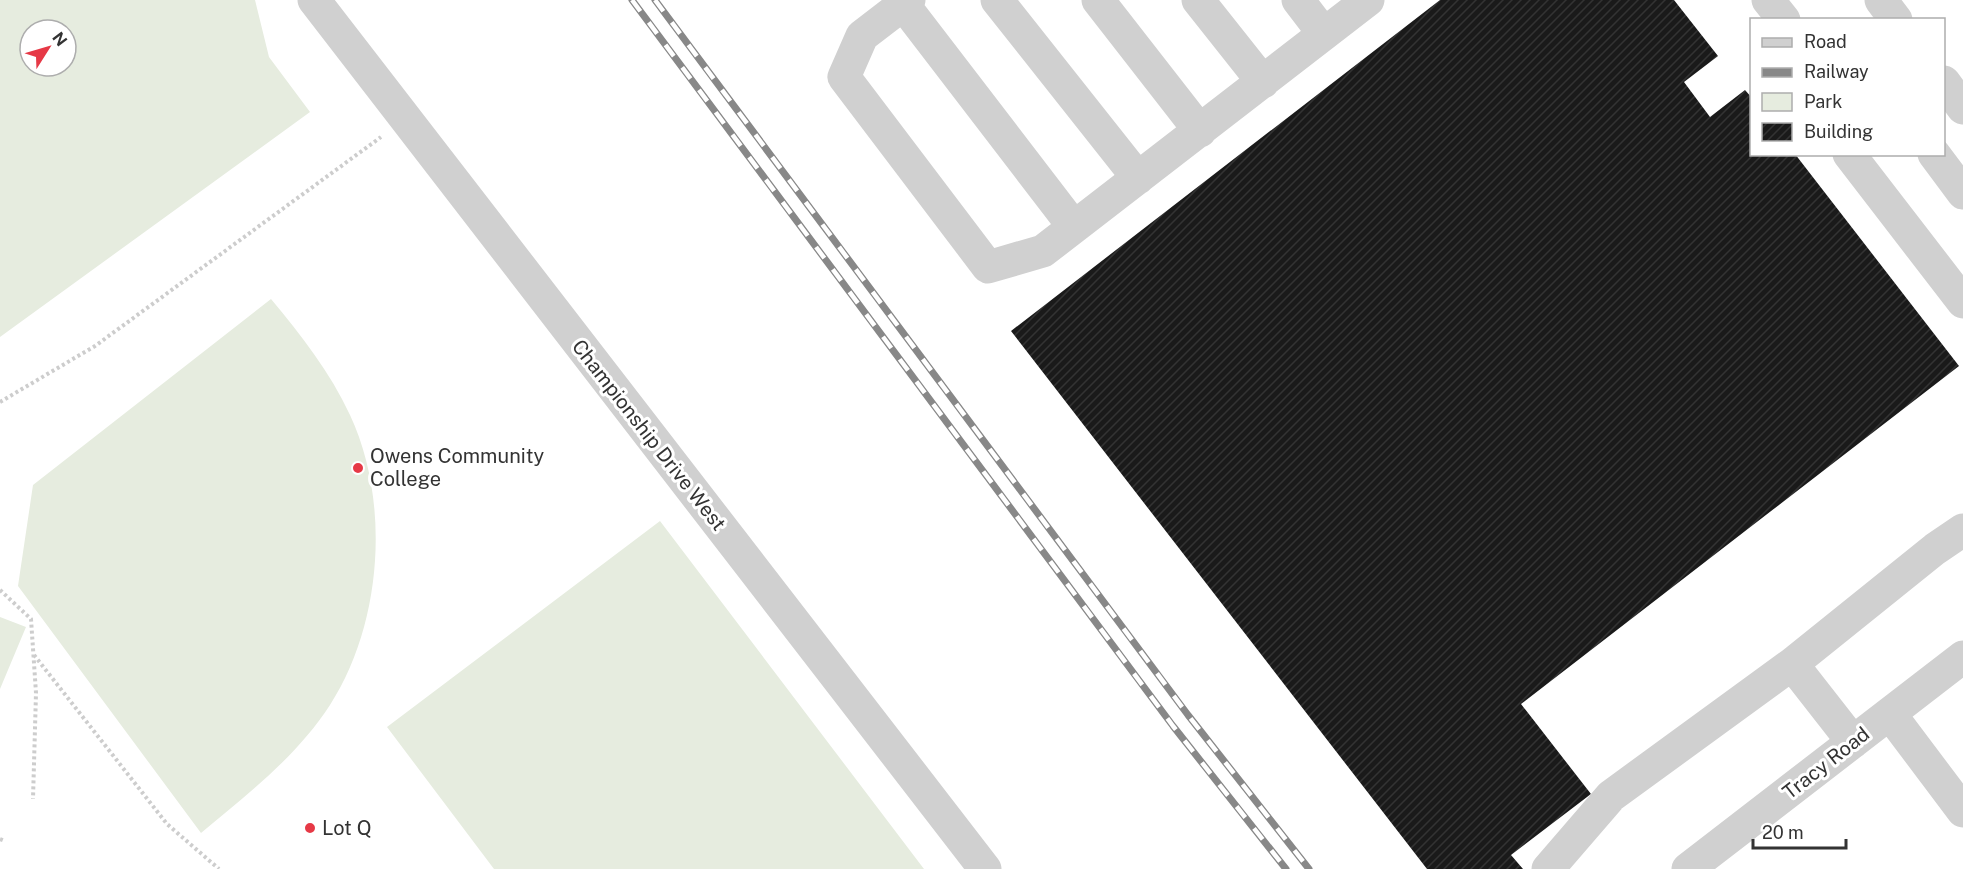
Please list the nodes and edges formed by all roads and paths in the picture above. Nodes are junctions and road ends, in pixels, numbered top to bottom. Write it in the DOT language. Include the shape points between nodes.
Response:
graph roads {
  1 [pos="314,0"];
  2 [pos="997,0"];
  3 [pos="1098,0"];
  4 [pos="1198,0"];
  5 [pos="1298,0"];
  6 [pos="1368,0"];
  7 [pos="1768,0"];
  8 [pos="1881,0"];
  9 [pos="906,2"];
  10 [pos="1782,18"];
  11 [pos="1894,18"];
  12 [pos="1324,34"];
  13 [pos="1263,82"];
  14 [pos="1945,83"];
  15 [pos="1963,108"];
  16 [pos="406,119"];
  17 [pos="1200,131"];
  18 [pos="1851,156"];
  19 [pos="1935,156"];
  20 [pos="1138,178"];
  21 [pos="1963,193"];
  22 [pos="1074,227"];
  23 [pos="1963,302"];
  24 [pos="0,402"];
  25 [pos="1963,530"];
  26 [pos="0,590"];
  27 [pos="34,655"];
  28 [pos="1963,657"];
  29 [pos="1792,664"];
  30 [pos="1890,714"];
  31 [pos="1853,742"];
  32 [pos="33,799"];
  33 [pos="1963,811"];
  34 [pos="219,869"];
  35 [pos="985,869"];
  36 [pos="1548,869"];
  37 [pos="1688,869"];
  1 -- 16 [label="street, Championship Drive West"];
  2 -- 20 [label="street"];
  3 -- 17 [label="street"];
  4 -- 13 [label="street"];
  5 -- 12 [label="street"];
  6 -- 12 [label="street"];
  7 -- 10 [label="street"];
  8 -- 11 [label="street"];
  9 -- 22 [label="street"];
  9 -- 22 [label="street" via="862,36 844,78 988,267 1043,251"];
  12 -- 13 [label="street"];
  13 -- 17 [label="street"];
  14 -- 15 [label="street"];
  16 -- 24 [label="path" via="96,346"];
  16 -- 35 [label="street, Championship Drive West"];
  17 -- 20 [label="street"];
  18 -- 23 [label="street"];
  19 -- 21 [label="street"];
  20 -- 22 [label="street"];
  25 -- 29 [label="street"];
  26 -- 27 [label="path" via="31,619"];
  27 -- 32 [label="path"];
  27 -- 34 [label="path" via="167,824"];
  28 -- 30 [label="street, Tracy Road"];
  29 -- 31 [label="street"];
  29 -- 36 [label="street" via="1611,796"];
  30 -- 31 [label="street, Tracy Road"];
  30 -- 33 [label="street"];
  31 -- 37 [label="street, Tracy Road"];
}
